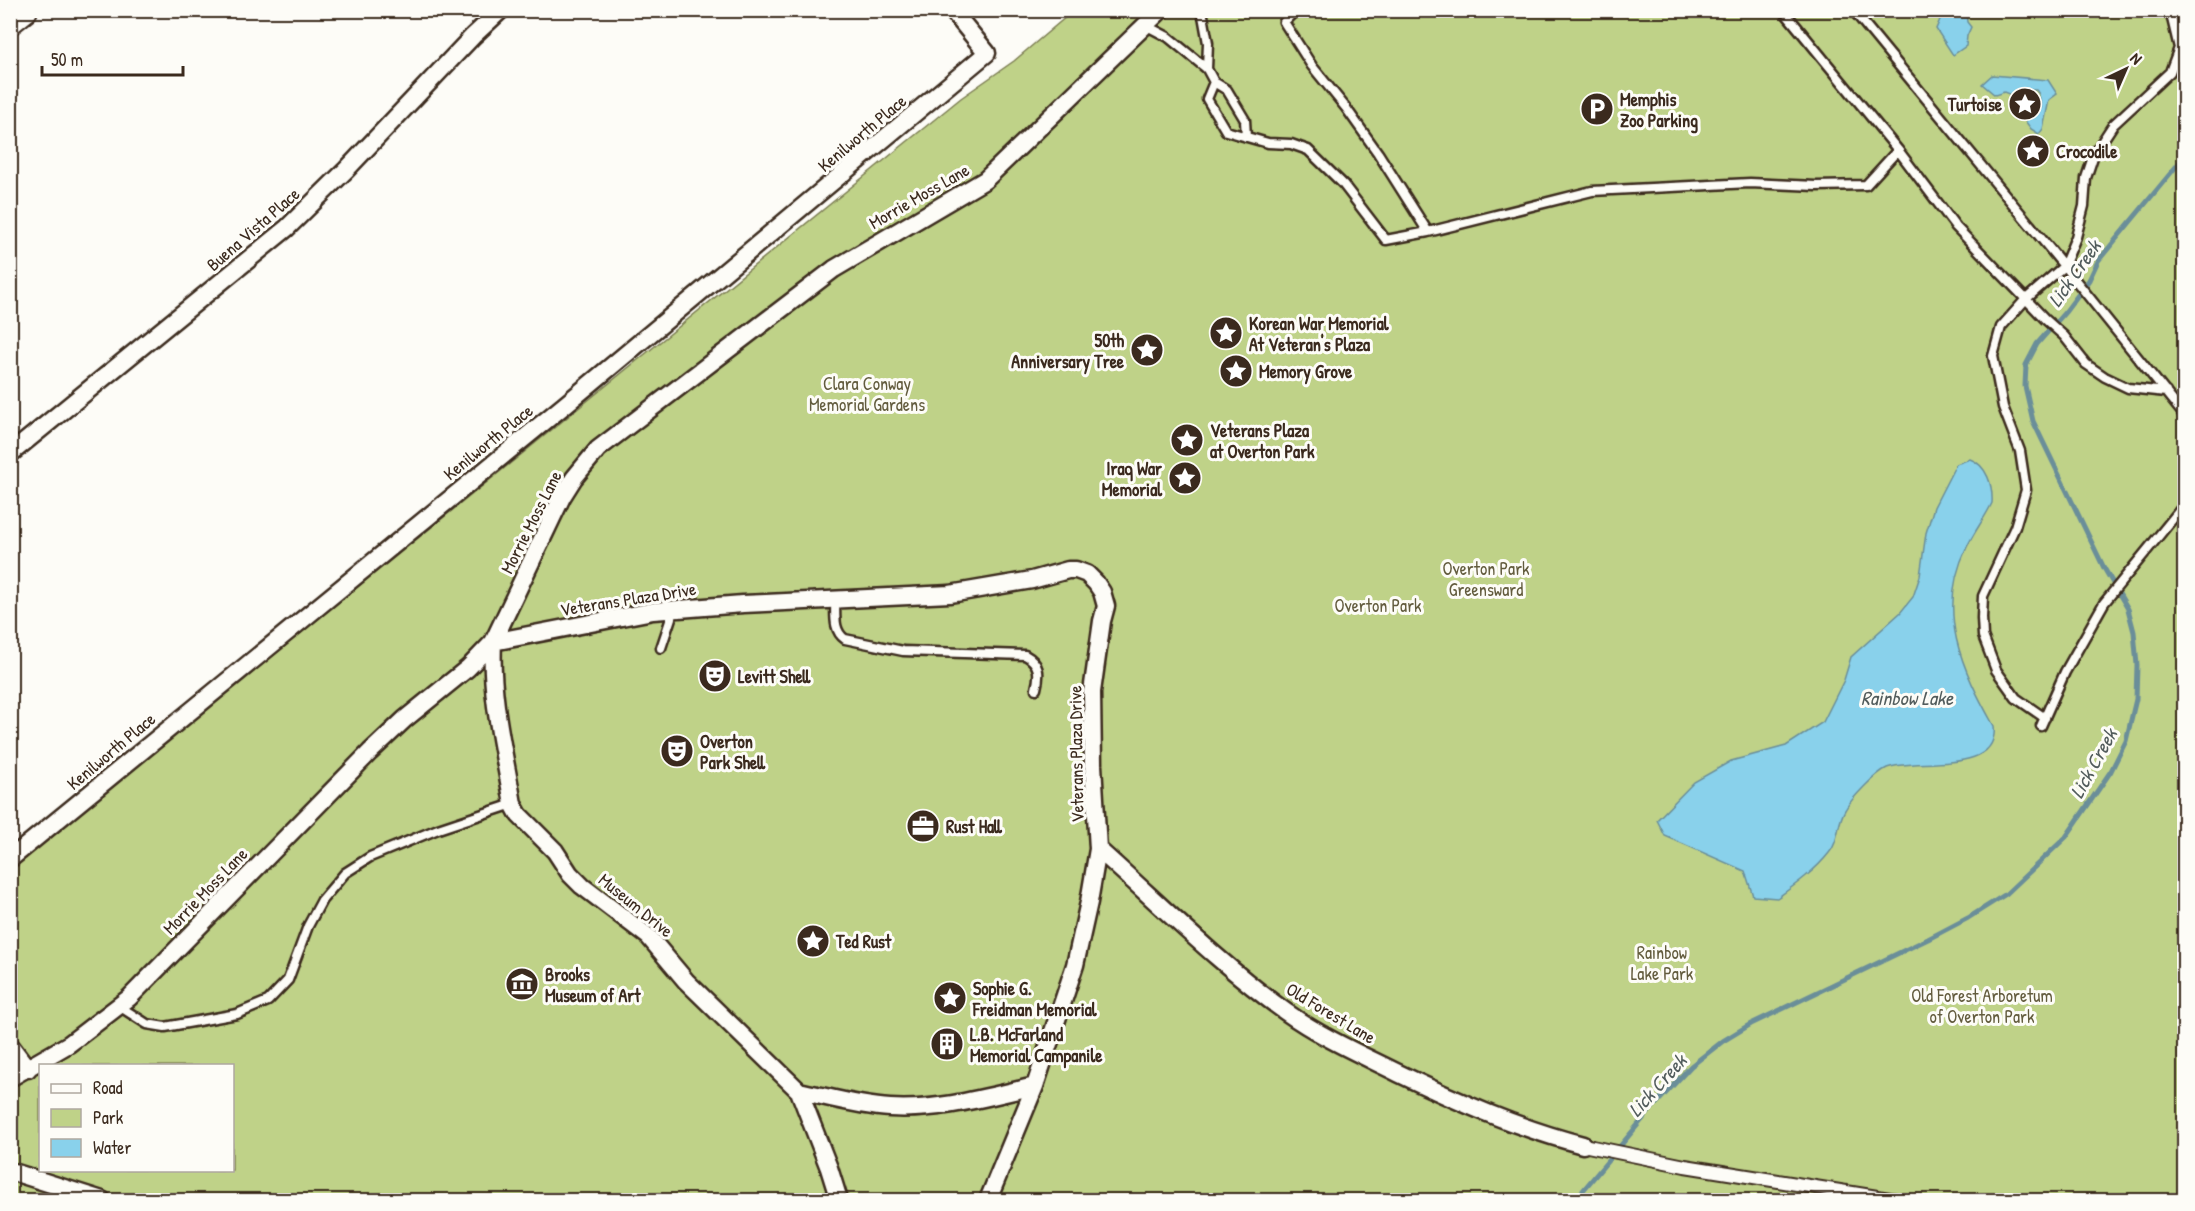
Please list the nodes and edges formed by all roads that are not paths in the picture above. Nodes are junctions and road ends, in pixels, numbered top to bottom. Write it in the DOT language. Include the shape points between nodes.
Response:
graph roads {
  1 [pos="501,10"];
  2 [pos="952,10"];
  3 [pos="1161,10"];
  4 [pos="1202,10"];
  5 [pos="1296,10"];
  6 [pos="1783,10"];
  7 [pos="1853,10"];
  8 [pos="2170,10"];
  9 [pos="1145,26"];
  10 [pos="1207,69"];
  11 [pos="1214,82"];
  12 [pos="1246,137"];
  13 [pos="1898,150"];
  14 [pos="1428,232"];
  15 [pos="2064,266"];
  16 [pos="2026,299"];
  17 [pos="2166,392"];
  18 [pos="2184,415"];
  19 [pos="10,454"];
  20 [pos="2184,505"];
  21 [pos="836,599"];
  22 [pos="671,609"];
  23 [pos="493,642"];
  24 [pos="661,648"];
  25 [pos="1036,689"];
  26 [pos="513,804"];
  27 [pos="1098,849"];
  28 [pos="10,859"];
  29 [pos="119,1006"];
  30 [pos="10,1046"];
  31 [pos="28,1069"];
  32 [pos="10,1078"];
  33 [pos="1035,1086"];
  34 [pos="799,1091"];
  35 [pos="1583,1145"];
  36 [pos="10,1171"];
  37 [pos="102,1200"];
  38 [pos="839,1200"];
  39 [pos="988,1200"];
  40 [pos="1896,1200"];
  1 -- 19 [label="street, Buena Vista Place" via="287,228"];
  2 -- 28 [label="street, Kenilworth Place" via="987,53"];
  3 -- 9 [label="street, Morrie Moss Lane"];
  4 -- 10 [label="lane" via="1208,43"];
  5 -- 14 [label="lane" via="1284,22 1378,153"];
  6 -- 13 [label="lane"];
  7 -- 15 [label="lane"];
  8 -- 15 [label="lane" via="2179,48 2170,72 2113,125 2094,154 2076,237"];
  9 -- 10 [label="lane" via="1168,37"];
  9 -- 23 [label="street, Morrie Moss Lane" via="985,180 834,269 598,449 562,497"];
  10 -- 11 [label="lane"];
  11 -- 12 [label="lane" via="1227,90 1245,120"];
  11 -- 12 [label="lane" via="1207,99 1226,131"];
  12 -- 14 [label="lane" via="1308,150 1343,184 1386,240"];
  13 -- 14 [label="lane" via="1866,185 1750,183 1592,191"];
  13 -- 16 [label="lane" via="1956,227"];
  15 -- 16 [label="lane"];
  15 -- 17 [label="lane"];
  16 -- 17 [label="lane" via="2086,363 2105,377 2128,388"];
  16 -- 20 [label="lane" via="2001,327 1994,356 2003,407 2020,451 2026,490 1983,596 1982,618 1983,636 1996,670 2016,698 2043,722 2065,672 2104,603"];
  17 -- 18 [label="lane"];
  21 -- 22 [label="street, Veterans Plaza Drive"];
  21 -- 25 [label="lane" via="836,626 845,639 903,651 1025,655 1038,667"];
  21 -- 27 [label="street, Veterans Plaza Drive" via="950,594 1068,570 1087,574 1102,592 1106,606 1092,692"];
  22 -- 23 [label="street, Veterans Plaza Drive"];
  22 -- 24 [label="lane"];
  23 -- 26 [label="street, Museum Drive" via="493,691"];
  23 -- 29 [label="street, Morrie Moss Lane" via="370,752"];
  26 -- 29 [label="lane" via="438,829 370,857 345,873 322,900 288,980 268,1002 237,1014 165,1027 147,1024"];
  26 -- 34 [label="street, Museum Drive" via="570,874 649,937 686,981"];
  27 -- 33 [label="street, Veterans Plaza Drive" via="1076,965"];
  27 -- 35 [label="street, Old Forest Lane" via="1249,984 1329,1039 1498,1118"];
  29 -- 31 [label="street, Morrie Moss Lane"];
  30 -- 31 [label="street"];
  31 -- 32 [label="street, Morrie Moss Lane"];
  33 -- 34 [label="street" via="965,1103 889,1108"];
  33 -- 39 [label="street, Veterans Plaza Drive"];
  34 -- 38 [label="street, Museum Drive"];
  35 -- 40 [label="street" via="1685,1166"];
  36 -- 37 [label="street"];
}
